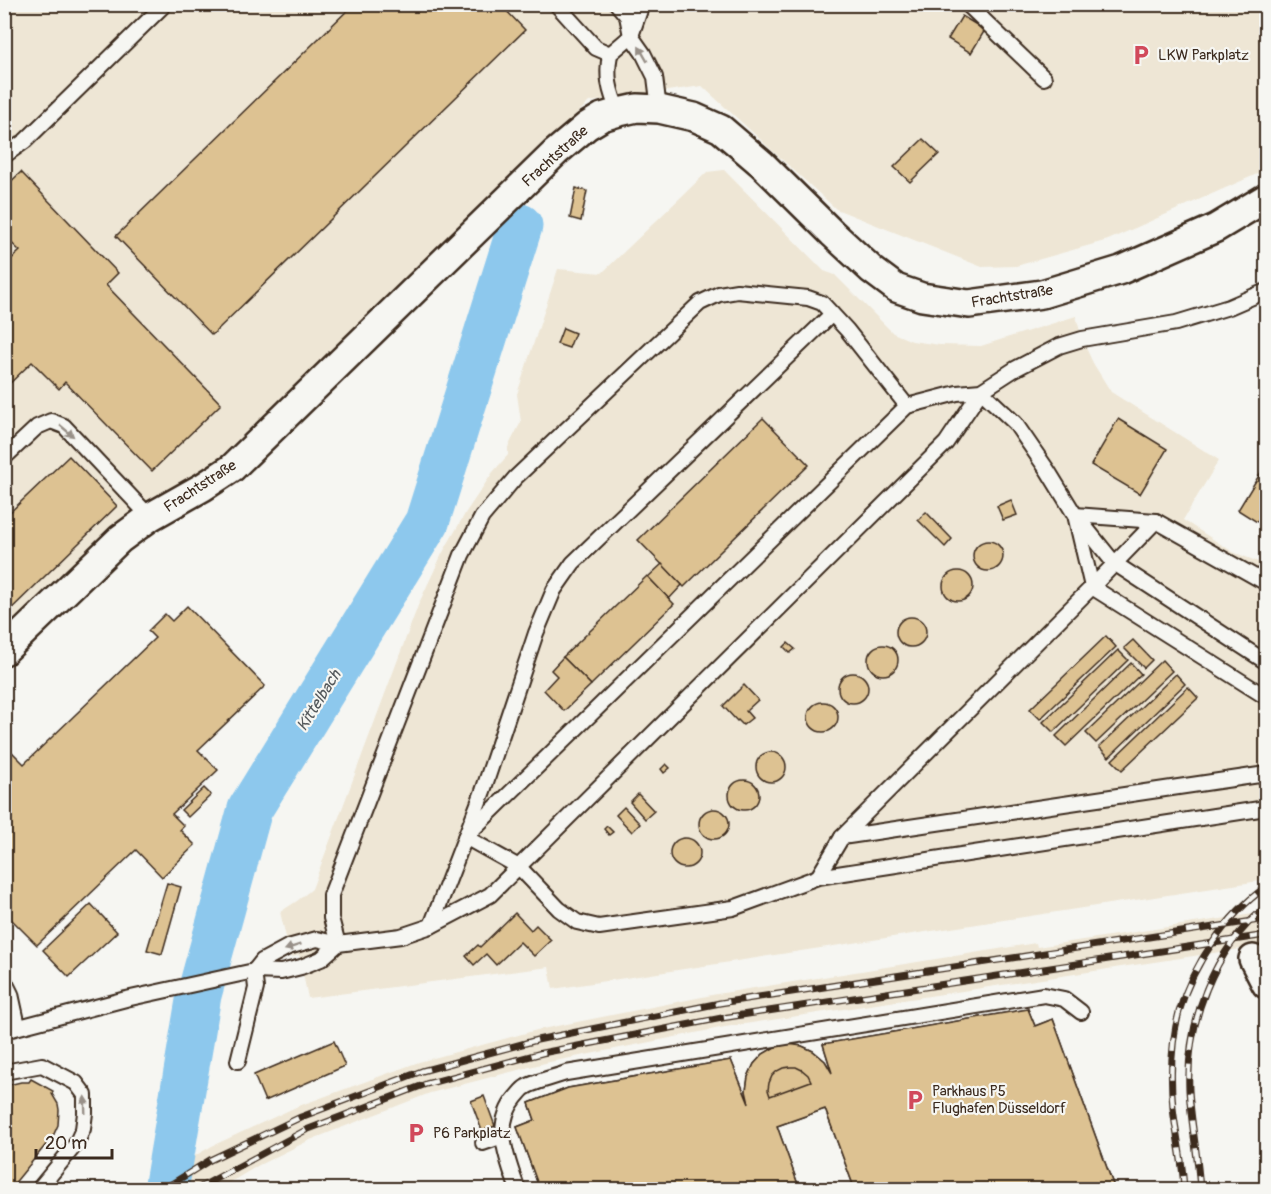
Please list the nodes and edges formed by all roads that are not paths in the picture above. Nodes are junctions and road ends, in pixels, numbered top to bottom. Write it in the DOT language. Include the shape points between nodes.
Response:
graph roads {
  1 [pos="165,4"];
  2 [pos="555,4"];
  3 [pos="617,4"];
  4 [pos="643,4"];
  5 [pos="967,4"];
  6 [pos="631,36"];
  7 [pos="610,54"];
  8 [pos="1044,78"];
  9 [pos="659,109"];
  10 [pos="619,112"];
  11 [pos="4,156"];
  12 [pos="1266,198"];
  13 [pos="1266,291"];
  14 [pos="832,314"];
  15 [pos="981,392"];
  16 [pos="907,406"];
  17 [pos="4,458"];
  18 [pos="1075,515"];
  19 [pos="150,517"];
  20 [pos="1156,521"];
  21 [pos="1114,563"];
  22 [pos="1266,583"];
  23 [pos="1092,587"];
  24 [pos="4,651"];
  25 [pos="1266,662"];
  26 [pos="1266,697"];
  27 [pos="1266,774"];
  28 [pos="1266,808"];
  29 [pos="465,837"];
  30 [pos="842,837"];
  31 [pos="519,867"];
  32 [pos="818,877"];
  33 [pos="431,926"];
  34 [pos="338,944"];
  35 [pos="1253,959"];
  36 [pos="254,971"];
  37 [pos="4,980"];
  38 [pos="1266,984"];
  39 [pos="1081,1012"];
  40 [pos="11,1028"];
  41 [pos="238,1061"];
  42 [pos="4,1072"];
  43 [pos="503,1136"];
  44 [pos="483,1143"];
  45 [pos="38,1190"];
  46 [pos="518,1190"];
  1 -- 11 [label="lane" via="25,141"];
  2 -- 7 [label="lane" via="596,48"];
  3 -- 6 [label="lane" via="627,16"];
  4 -- 6 [label="lane"];
  5 -- 8 [label="lane"];
  6 -- 7 [label="lane"];
  9 -- 6 [label="lane, one-way" via="655,77"];
  7 -- 10 [label="lane" via="607,69 611,97"];
  9 -- 10 [label="street, Frachtstraße"];
  9 -- 12 [label="street, Frachtstraße" via="694,117 721,129 896,288 922,297 969,304 1042,294 1122,270 1216,228"];
  10 -- 19 [label="street, Frachtstraße" via="587,126 556,152 232,468"];
  13 -- 15 [label="lane" via="1176,323 1059,346"];
  14 -- 16 [label="lane"];
  14 -- 29 [label="lane" via="573,563 554,590"];
  14 -- 34 [label="lane" via="822,303 808,298 737,291 700,303 515,478 482,517 462,555 331,895 331,918"];
  15 -- 16 [label="lane" via="957,393"];
  15 -- 18 [label="lane" via="1015,423"];
  15 -- 31 [label="lane" via="946,442"];
  16 -- 29 [label="lane"];
  17 -- 19 [label="lane, one-way" via="37,427 51,421 64,426"];
  18 -- 20 [label="lane"];
  18 -- 21 [label="lane"];
  18 -- 23 [label="lane"];
  19 -- 24 [label="street, Frachtstraße" via="120,539"];
  20 -- 21 [label="lane"];
  20 -- 22 [label="lane"];
  21 -- 23 [label="lane"];
  21 -- 25 [label="lane"];
  23 -- 26 [label="lane"];
  23 -- 30 [label="lane"];
  27 -- 30 [label="lane"];
  28 -- 32 [label="lane"];
  29 -- 31 [label="lane"];
  29 -- 33 [label="lane"];
  30 -- 32 [label="lane"];
  31 -- 32 [label="lane" via="559,909 577,922 599,927 734,908"];
  31 -- 33 [label="lane" via="490,895"];
  33 -- 34 [label="lane" via="401,936"];
  34 -- 36 [label="lane" via="321,959 301,967 281,972"];
  34 -- 36 [label="lane, one-way" via="317,939 288,947 262,961"];
  35 -- 38 [label="street"];
  36 -- 40 [label="lane"];
  36 -- 41 [label="lane" via="256,988"];
  37 -- 40 [label="lane" via="11,994"];
  39 -- 43 [label="lane" via="1064,999 1044,995 566,1073 525,1087 510,1104"];
  45 -- 42 [label="lane, one-way" via="76,1144 86,1113 85,1095 76,1083 42,1065"];
  43 -- 44 [label="lane"];
  43 -- 46 [label="lane"];
}
